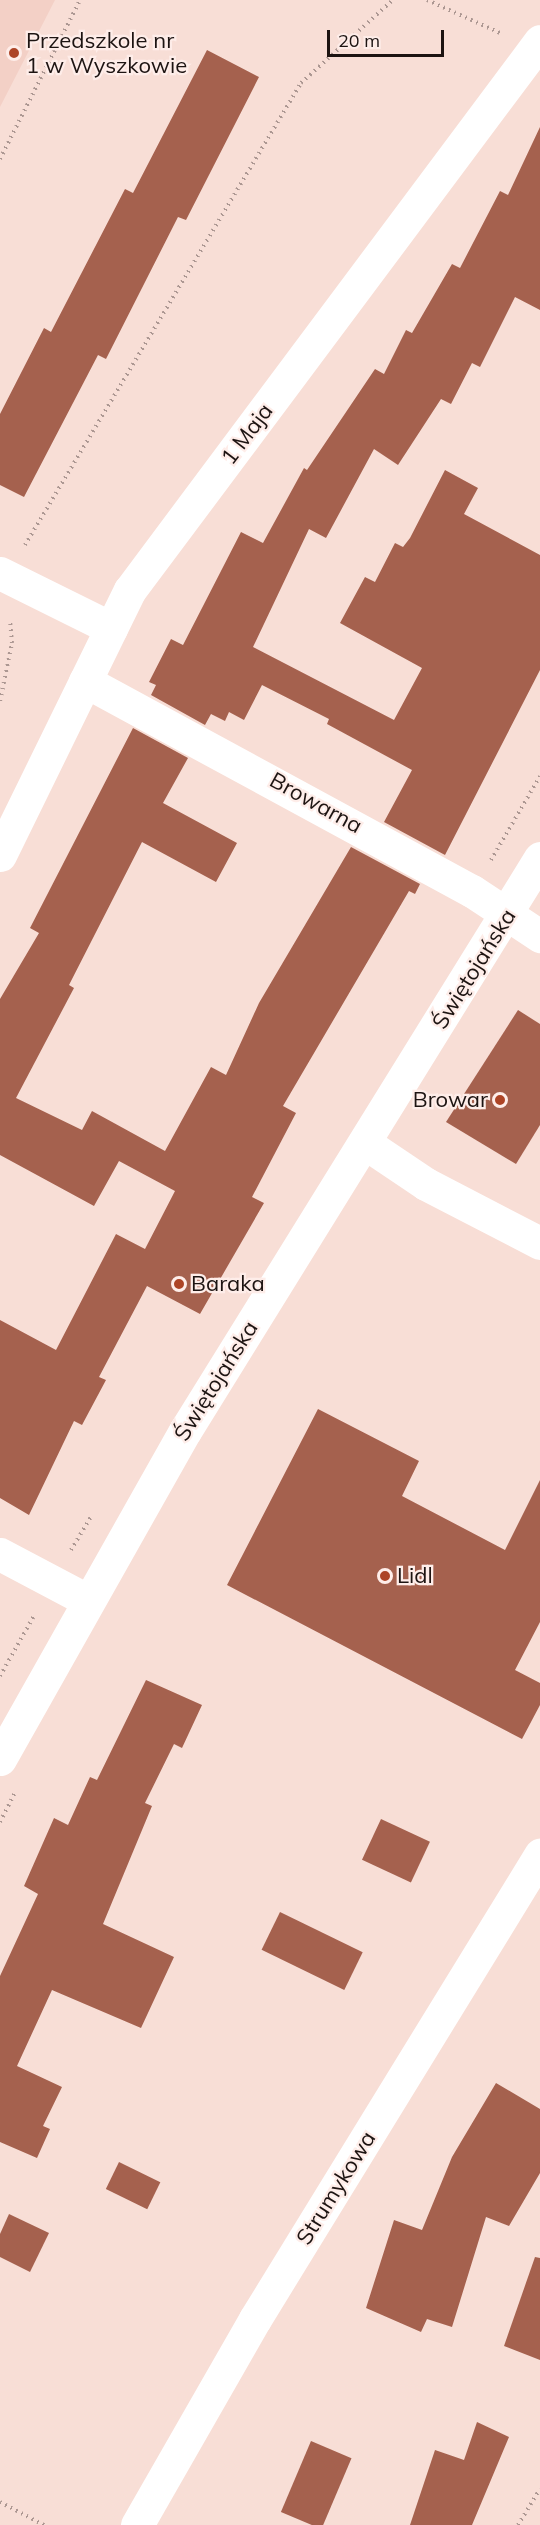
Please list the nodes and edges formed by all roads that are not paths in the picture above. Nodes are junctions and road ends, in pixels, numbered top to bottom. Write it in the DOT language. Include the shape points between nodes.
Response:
graph roads {
  1 [pos="536,47"];
  2 [pos="3,575"];
  3 [pos="111,628"];
  4 [pos="85,681"];
  5 [pos="0,855"];
  6 [pos="540,858"];
  7 [pos="506,918"];
  8 [pos="540,936"];
  9 [pos="365,1143"];
  10 [pos="540,1243"];
  11 [pos="0,1554"];
  12 [pos="87,1600"];
  13 [pos="0,1759"];
  14 [pos="540,1855"];
  15 [pos="137,2525"];
  1 -- 3 [label="street, 1 Maja" via="130,590"];
  2 -- 3 [label="street"];
  3 -- 4 [label="street, 1 Maja"];
  4 -- 5 [label="street, 1 Maja"];
  4 -- 7 [label="street, Browarna" via="461,885"];
  6 -- 7 [label="street, Świętojańska"];
  7 -- 8 [label="street, Browarna"];
  7 -- 9 [label="street, Świętojańska"];
  9 -- 10 [label="street" via="426,1184"];
  9 -- 12 [label="street, Świętojańska" via="185,1431"];
  11 -- 12 [label="street"];
  12 -- 13 [label="street, Świętojańska"];
  14 -- 15 [label="street, Strumykowa" via="255,2319"];
}
